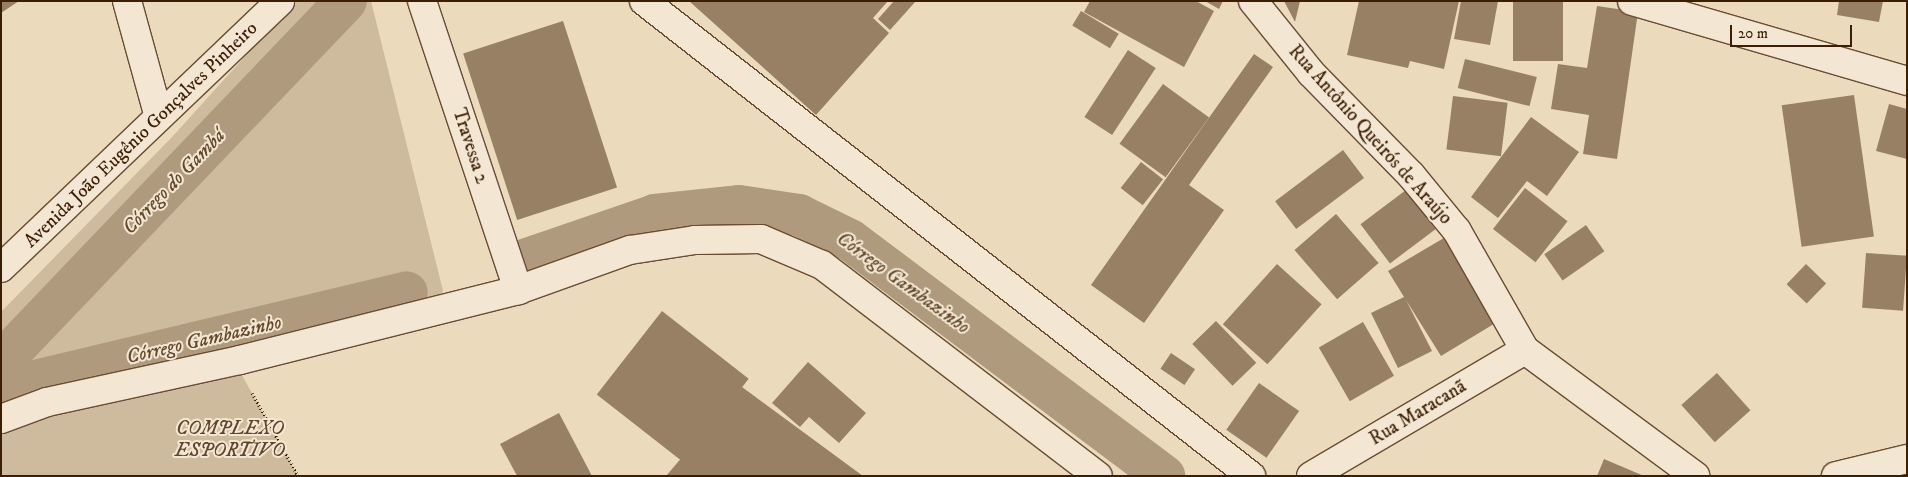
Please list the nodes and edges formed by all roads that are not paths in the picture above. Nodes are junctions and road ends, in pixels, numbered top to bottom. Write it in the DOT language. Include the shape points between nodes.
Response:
graph roads {
  1 [pos="128,1"];
  2 [pos="280,1"];
  3 [pos="644,1"];
  4 [pos="1253,1"];
  5 [pos="1632,1"];
  6 [pos="424,3"];
  7 [pos="1907,81"];
  8 [pos="159,117"];
  9 [pos="1,268"];
  10 [pos="518,290"];
  11 [pos="1525,350"];
  12 [pos="1,419"];
  13 [pos="1907,459"];
  14 [pos="1098,476"];
  15 [pos="1251,476"];
  16 [pos="1312,476"];
  17 [pos="1695,476"];
  18 [pos="1836,476"];
  1 -- 8 [label="street"];
  2 -- 8 [label="street, Avenida João Eugênio Gonçalves Pinheiro"];
  3 -- 15 [label="street"];
  4 -- 11 [label="street, Rua Antônio Queirós de Araújo" via="1311,73 1411,175 1457,230"];
  5 -- 7 [label="street"];
  6 -- 10 [label="street, Travessa 2"];
  8 -- 9 [label="street, Avenida João Eugênio Gonçalves Pinheiro"];
  10 -- 12 [label="street" via="240,360 47,402"];
  10 -- 14 [label="street" via="630,250 695,240 761,239 822,265"];
  11 -- 16 [label="street, Rua Maracanã"];
  11 -- 17 [label="street, Rua Antônio Queirós de Araújo"];
  13 -- 18 [label="street"];
}
